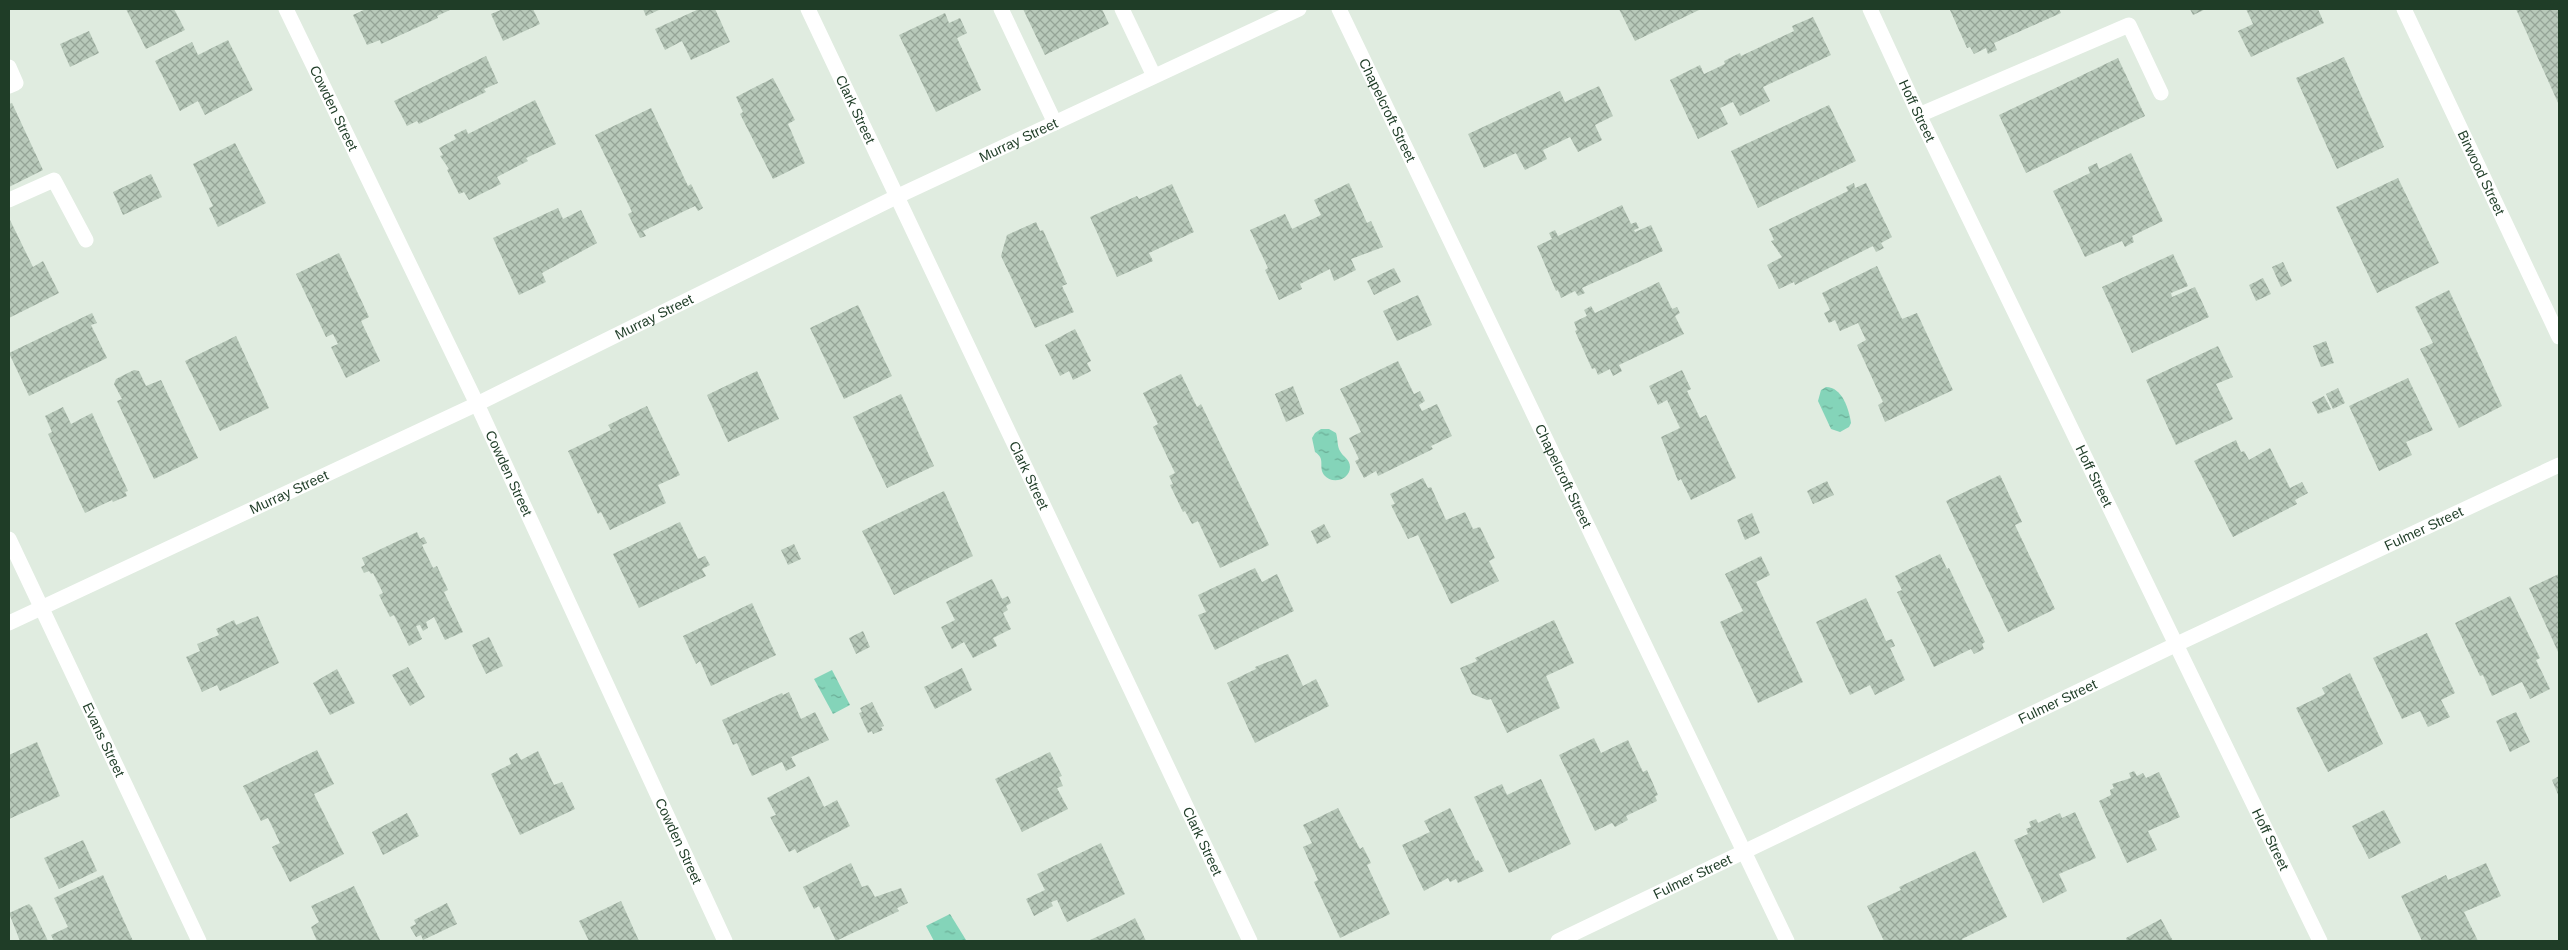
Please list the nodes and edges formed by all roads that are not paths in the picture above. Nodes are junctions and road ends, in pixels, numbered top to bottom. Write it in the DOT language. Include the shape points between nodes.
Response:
graph roads {
  1 [pos="286,9"];
  2 [pos="808,9"];
  3 [pos="1001,9"];
  4 [pos="1122,9"];
  5 [pos="1298,9"];
  6 [pos="1339,9"];
  7 [pos="1870,9"];
  8 [pos="2404,9"];
  9 [pos="9,67"];
  10 [pos="1154,76"];
  11 [pos="9,86"];
  12 [pos="2161,93"];
  13 [pos="1918,115"];
  14 [pos="1055,123"];
  15 [pos="896,197"];
  16 [pos="9,200"];
  17 [pos="86,240"];
  18 [pos="2559,337"];
  19 [pos="477,404"];
  20 [pos="2559,465"];
  21 [pos="9,539"];
  22 [pos="42,608"];
  23 [pos="9,623"];
  24 [pos="2177,644"];
  25 [pos="1744,851"];
  26 [pos="198,941"];
  27 [pos="724,941"];
  28 [pos="1250,941"];
  29 [pos="1558,941"];
  30 [pos="1787,941"];
  31 [pos="2320,941"];
  1 -- 19 [label="street, Cowden Street"];
  2 -- 15 [label="street, Clark Street"];
  3 -- 14 [label="street"];
  4 -- 10 [label="street"];
  5 -- 10 [label="street, Murray Street"];
  6 -- 25 [label="street, Chapelcroft Street"];
  7 -- 13 [label="street, Hoff Street"];
  8 -- 18 [label="street, Birwood Street"];
  9 -- 11 [label="street" via="16,83"];
  10 -- 14 [label="street, Murray Street"];
  12 -- 13 [label="street" via="2129,25"];
  13 -- 24 [label="street, Hoff Street"];
  14 -- 15 [label="street, Murray Street"];
  15 -- 19 [label="street, Murray Street"];
  15 -- 28 [label="street, Clark Street"];
  16 -- 17 [label="street" via="54,180"];
  19 -- 22 [label="street, Murray Street"];
  19 -- 27 [label="street, Cowden Street"];
  20 -- 24 [label="street, Fulmer Street"];
  21 -- 22 [label="street, Evans Street"];
  22 -- 23 [label="street, Murray Street"];
  22 -- 26 [label="street, Evans Street"];
  24 -- 25 [label="street, Fulmer Street"];
  24 -- 31 [label="street, Hoff Street"];
  25 -- 29 [label="street, Fulmer Street"];
  25 -- 30 [label="street, Chapelcroft Street"];
}
